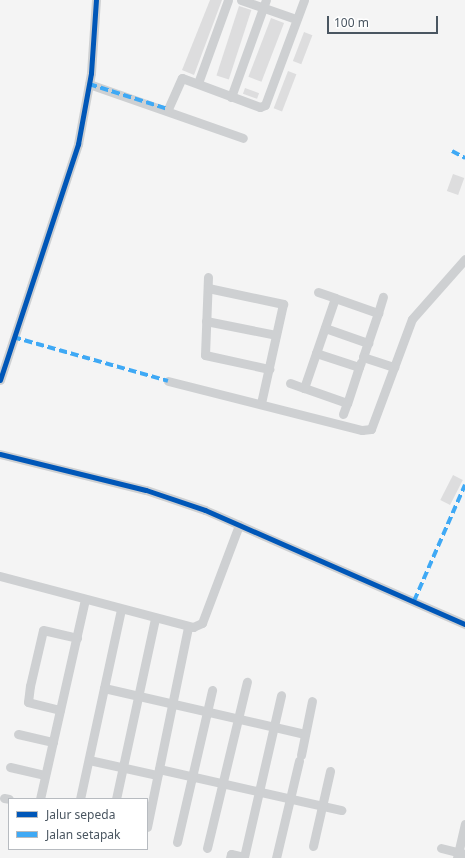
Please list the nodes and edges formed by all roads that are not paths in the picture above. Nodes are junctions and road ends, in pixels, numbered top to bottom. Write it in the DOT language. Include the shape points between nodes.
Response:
graph roads {
  1 [pos="96,0"];
  2 [pos="228,0"];
  3 [pos="241,0"];
  4 [pos="304,0"];
  5 [pos="265,4"];
  6 [pos="296,19"];
  7 [pos="198,83"];
  8 [pos="89,84"];
  9 [pos="231,97"];
  10 [pos="168,109"];
  11 [pos="243,138"];
  12 [pos="465,259"];
  13 [pos="208,277"];
  14 [pos="208,288"];
  15 [pos="318,292"];
  16 [pos="383,297"];
  17 [pos="335,298"];
  18 [pos="378,313"];
  19 [pos="206,322"];
  20 [pos="325,328"];
  21 [pos="276,336"];
  22 [pos="368,343"];
  23 [pos="316,353"];
  24 [pos="363,357"];
  25 [pos="359,368"];
  26 [pos="394,368"];
  27 [pos="269,369"];
  28 [pos="0,380"];
  29 [pos="168,381"];
  30 [pos="290,383"];
  31 [pos="304,388"];
  32 [pos="261,403"];
  33 [pos="347,403"];
  34 [pos="343,414"];
  35 [pos="0,454"];
  36 [pos="239,525"];
  37 [pos="0,576"];
  38 [pos="50,596"];
  39 [pos="85,602"];
  40 [pos="121,609"];
  41 [pos="155,619"];
  42 [pos="465,624"];
  43 [pos="188,627"];
  44 [pos="77,638"];
  45 [pos="247,682"];
  46 [pos="104,688"];
  47 [pos="212,690"];
  48 [pos="281,695"];
  49 [pos="139,696"];
  50 [pos="312,701"];
  51 [pos="172,704"];
  52 [pos="60,710"];
  53 [pos="209,712"];
  54 [pos="238,719"];
  55 [pos="273,727"];
  56 [pos="18,734"];
  57 [pos="305,734"];
  58 [pos="53,742"];
  59 [pos="89,760"];
  60 [pos="10,767"];
  61 [pos="123,768"];
  62 [pos="330,771"];
  63 [pos="158,772"];
  64 [pos="45,775"];
  65 [pos="193,776"];
  66 [pos="222,783"];
  67 [pos="257,791"];
  68 [pos="40,798"];
  69 [pos="80,798"];
  70 [pos="116,798"];
  71 [pos="290,799"];
  72 [pos="322,806"];
  73 [pos="340,810"];
  74 [pos="148,822"];
  75 [pos="465,824"];
  76 [pos="177,842"];
  77 [pos="313,846"];
  78 [pos="207,848"];
  79 [pos="441,848"];
  80 [pos="460,855"];
  81 [pos="230,858"];
  82 [pos="276,858"];
  1 -- 8 [label="street"];
  2 -- 7 [label="street"];
  3 -- 5 [label="street"];
  4 -- 6 [label="street"];
  5 -- 6 [label="street"];
  5 -- 9 [label="street"];
  6 -- 9 [label="street" via="265,105 260,107"];
  7 -- 9 [label="street"];
  7 -- 10 [label="street" via="180,79"];
  8 -- 10 [label="street"];
  8 -- 28 [label="street" via="78,144"];
  10 -- 11 [label="street"];
  12 -- 26 [label="street" via="416,311"];
  13 -- 14 [label="street"];
  14 -- 19 [label="street"];
  14 -- 21 [label="street" via="281,303"];
  15 -- 17 [label="street"];
  16 -- 18 [label="street"];
  17 -- 18 [label="street"];
  17 -- 20 [label="street"];
  18 -- 22 [label="street"];
  19 -- 21 [label="street"];
  19 -- 27 [label="street" via="205,356"];
  20 -- 22 [label="street"];
  20 -- 23 [label="street"];
  21 -- 27 [label="street"];
  22 -- 24 [label="street"];
  23 -- 25 [label="street"];
  23 -- 31 [label="street"];
  24 -- 25 [label="street"];
  24 -- 26 [label="street"];
  25 -- 33 [label="street"];
  26 -- 32 [label="street" via="373,427 369,429"];
  27 -- 32 [label="street"];
  29 -- 32 [label="street"];
  30 -- 31 [label="street"];
  31 -- 33 [label="street"];
  33 -- 34 [label="street"];
  35 -- 36 [label="street" via="146,490"];
  36 -- 42 [label="street"];
  36 -- 43 [label="street" via="202,623"];
  37 -- 39 [label="street"];
  38 -- 39 [label="street"];
  39 -- 40 [label="street"];
  39 -- 44 [label="street"];
  40 -- 41 [label="street"];
  40 -- 46 [label="street"];
  41 -- 43 [label="street"];
  41 -- 49 [label="street"];
  43 -- 51 [label="street"];
  44 -- 52 [label="street"];
  44 -- 52 [label="street" via="43,630 28,702"];
  45 -- 54 [label="street"];
  46 -- 49 [label="street"];
  46 -- 59 [label="street"];
  47 -- 53 [label="street"];
  48 -- 55 [label="street"];
  49 -- 51 [label="street"];
  49 -- 61 [label="street"];
  50 -- 57 [label="street"];
  51 -- 53 [label="street"];
  51 -- 63 [label="street"];
  52 -- 58 [label="street"];
  53 -- 54 [label="street"];
  53 -- 65 [label="street"];
  54 -- 55 [label="street"];
  54 -- 66 [label="street"];
  55 -- 57 [label="street"];
  55 -- 67 [label="street"];
  56 -- 58 [label="street"];
  57 -- 71 [label="street"];
  58 -- 64 [label="street"];
  59 -- 61 [label="street"];
  59 -- 69 [label="street"];
  60 -- 64 [label="street"];
  61 -- 63 [label="street"];
  61 -- 70 [label="street"];
  62 -- 72 [label="street"];
  63 -- 65 [label="street"];
  63 -- 74 [label="street"];
  64 -- 68 [label="street"];
  65 -- 66 [label="street"];
  65 -- 76 [label="street"];
  66 -- 67 [label="street"];
  66 -- 78 [label="street"];
  67 -- 71 [label="street"];
  67 -- 81 [label="street" via="244,857 231,854"];
  71 -- 72 [label="street"];
  71 -- 82 [label="street"];
  72 -- 73 [label="street"];
  72 -- 77 [label="street"];
  75 -- 80 [label="street"];
  79 -- 80 [label="street"];
}
